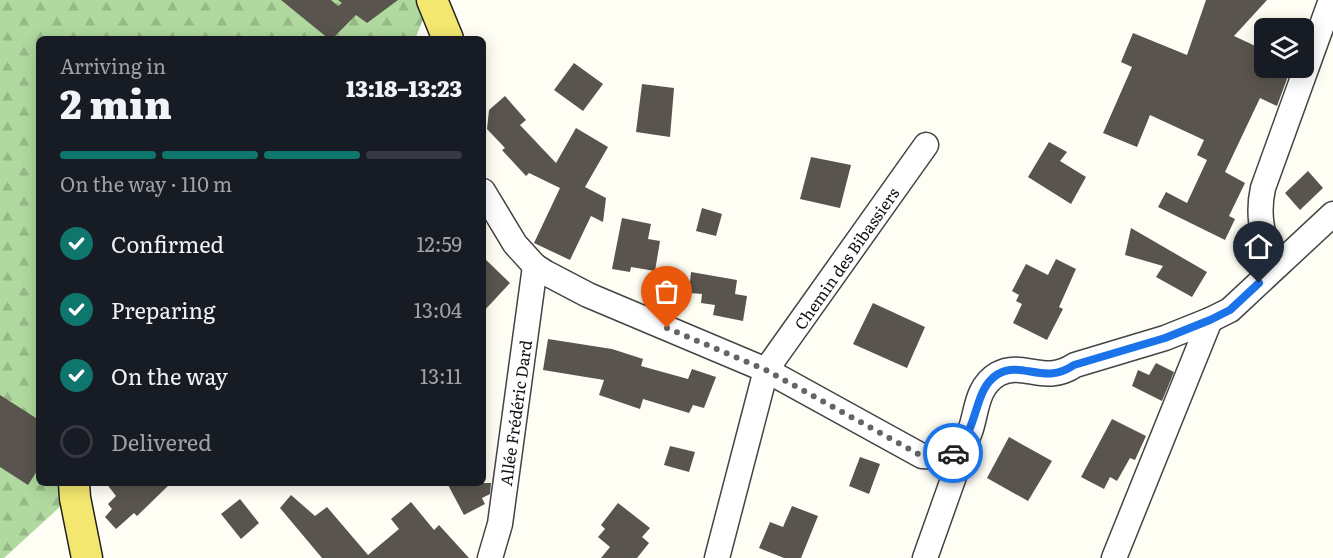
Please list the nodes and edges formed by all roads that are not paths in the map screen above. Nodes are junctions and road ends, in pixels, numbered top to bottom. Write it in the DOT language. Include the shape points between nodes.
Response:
graph roads {
  1 [pos="432,0"];
  2 [pos="1331,0"];
  3 [pos="447,36"];
  4 [pos="1324,50"];
  5 [pos="926,146"];
  6 [pos="486,196"];
  7 [pos="1333,214"];
  8 [pos="535,266"];
  9 [pos="1273,269"];
  10 [pos="1210,320"];
  11 [pos="766,370"];
  12 [pos="970,432"];
  13 [pos="74,486"];
  14 [pos="87,558"];
  15 [pos="490,558"];
  16 [pos="717,558"];
  17 [pos="925,558"];
  18 [pos="1114,558"];
  1 -- 3 [label="main road"];
  2 -- 4 [label="street"];
  4 -- 9 [label="street" via="1263,188 1261,226"];
  5 -- 11 [label="street, Chemin des Bibassiers"];
  6 -- 8 [label="street"];
  7 -- 9 [label="street"];
  8 -- 11 [label="street" via="588,296"];
  8 -- 15 [label="street, Allée Frédéric Dard" via="500,524"];
  9 -- 10 [label="street" via="1230,310"];
  10 -- 12 [label="street" via="1055,374 1014,370 1000,373 981,394"];
  10 -- 18 [label="street"];
  11 -- 12 [label="street" via="922,456 952,454"];
  11 -- 16 [label="street, Chemin des Bibassiers"];
  12 -- 17 [label="street"];
  13 -- 14 [label="main road"];
}
